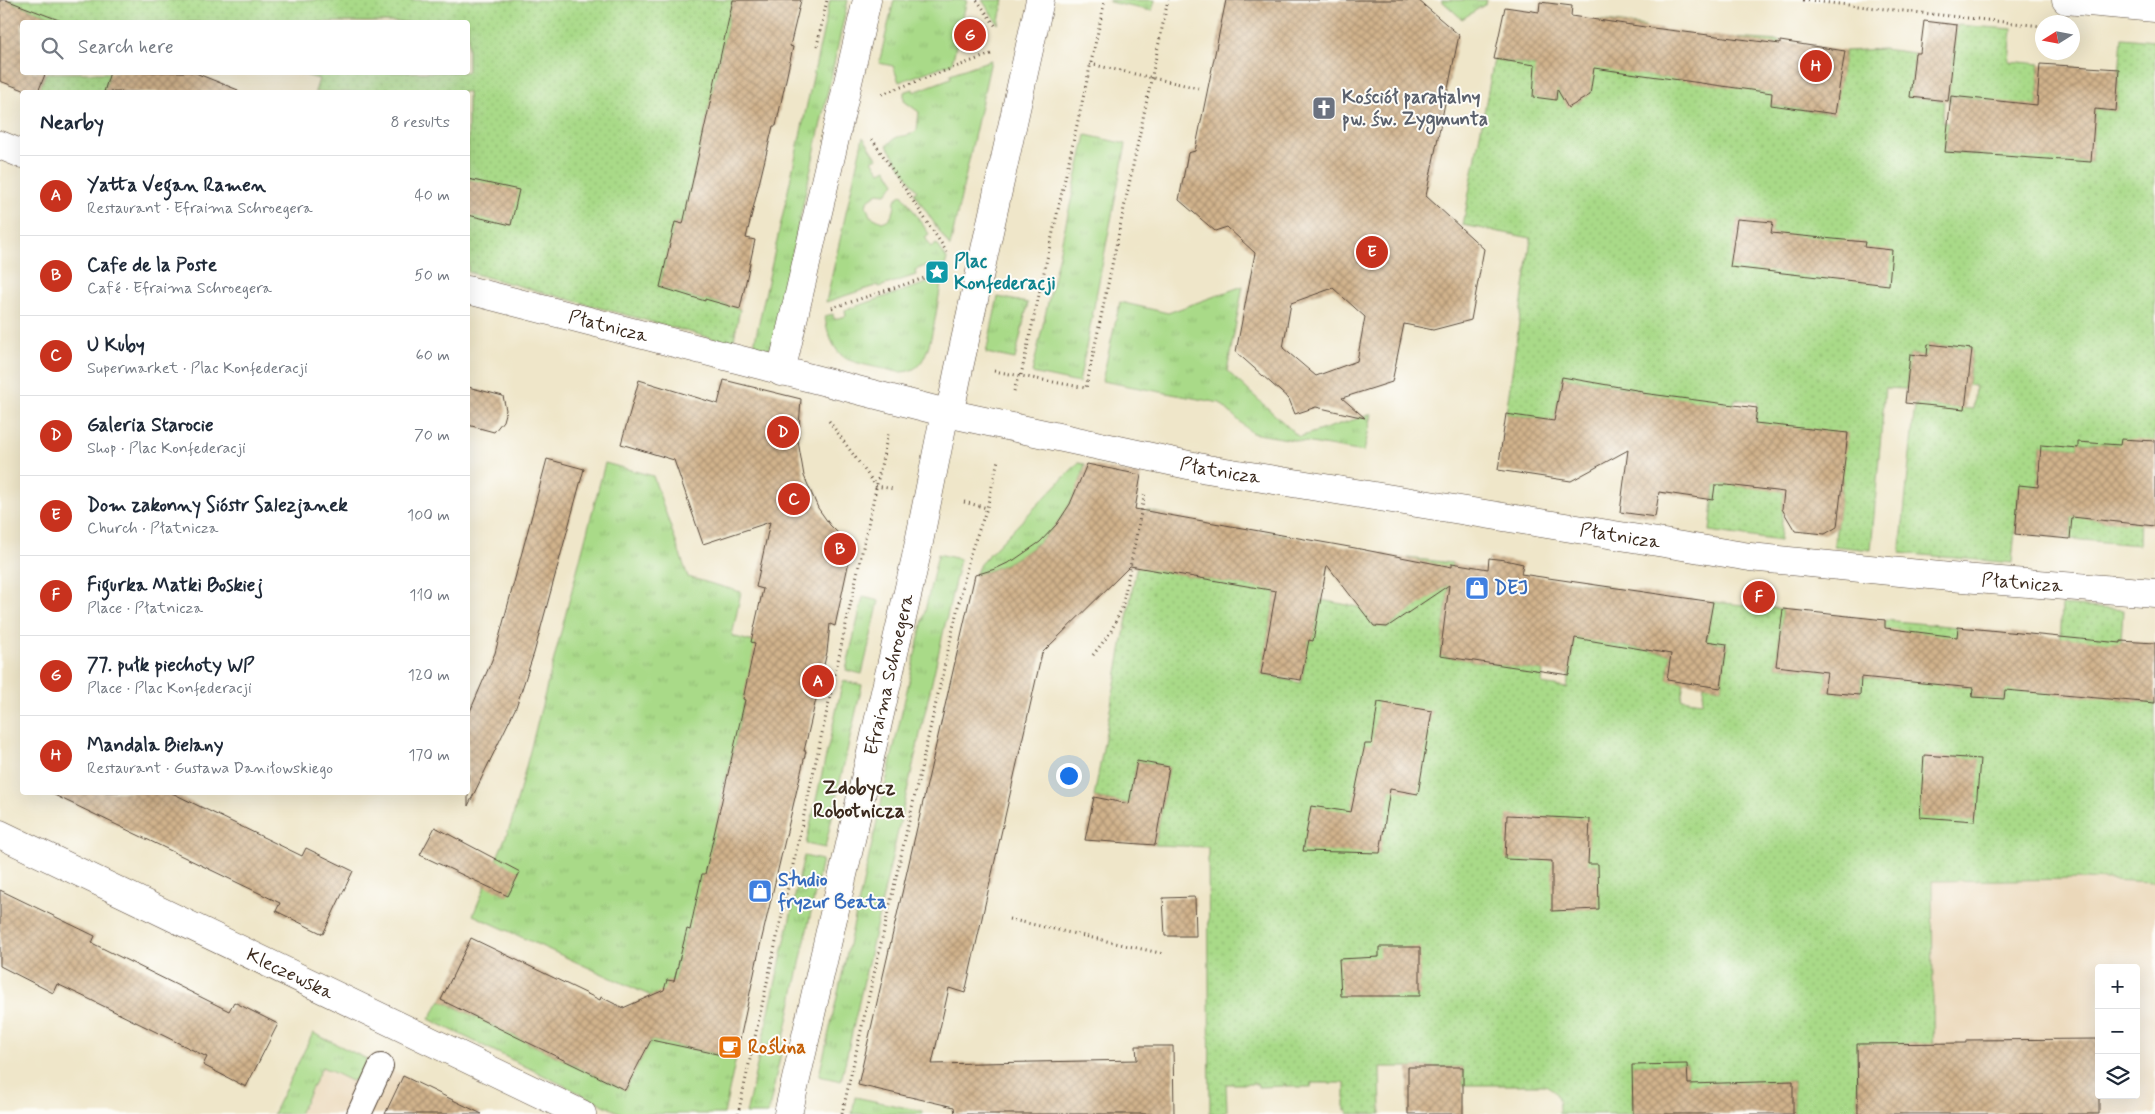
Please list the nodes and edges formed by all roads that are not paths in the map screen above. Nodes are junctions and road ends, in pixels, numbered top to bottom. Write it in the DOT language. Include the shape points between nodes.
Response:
graph roads {
  1 [pos="866,0"];
  2 [pos="1040,0"];
  3 [pos="2066,0"];
  4 [pos="2155,8"];
  5 [pos="0,145"];
  6 [pos="20,153"];
  7 [pos="470,291"];
  8 [pos="781,372"];
  9 [pos="947,413"];
  10 [pos="2155,593"];
  11 [pos="0,834"];
  12 [pos="381,1066"];
  13 [pos="358,1114"];
  14 [pos="582,1114"];
  15 [pos="788,1114"];
  1 -- 8 [label="street"];
  2 -- 9 [label="street"];
  3 -- 4 [label="street"];
  5 -- 6 [label="street"];
  7 -- 8 [label="street, Płatnicza"];
  8 -- 9 [label="street"];
  9 -- 10 [label="street, Płatnicza" via="1207,469 1750,557"];
  9 -- 15 [label="street, Efraima Schroegera"];
  11 -- 14 [label="street, Kleczewska"];
  12 -- 13 [label="lane"];
}
